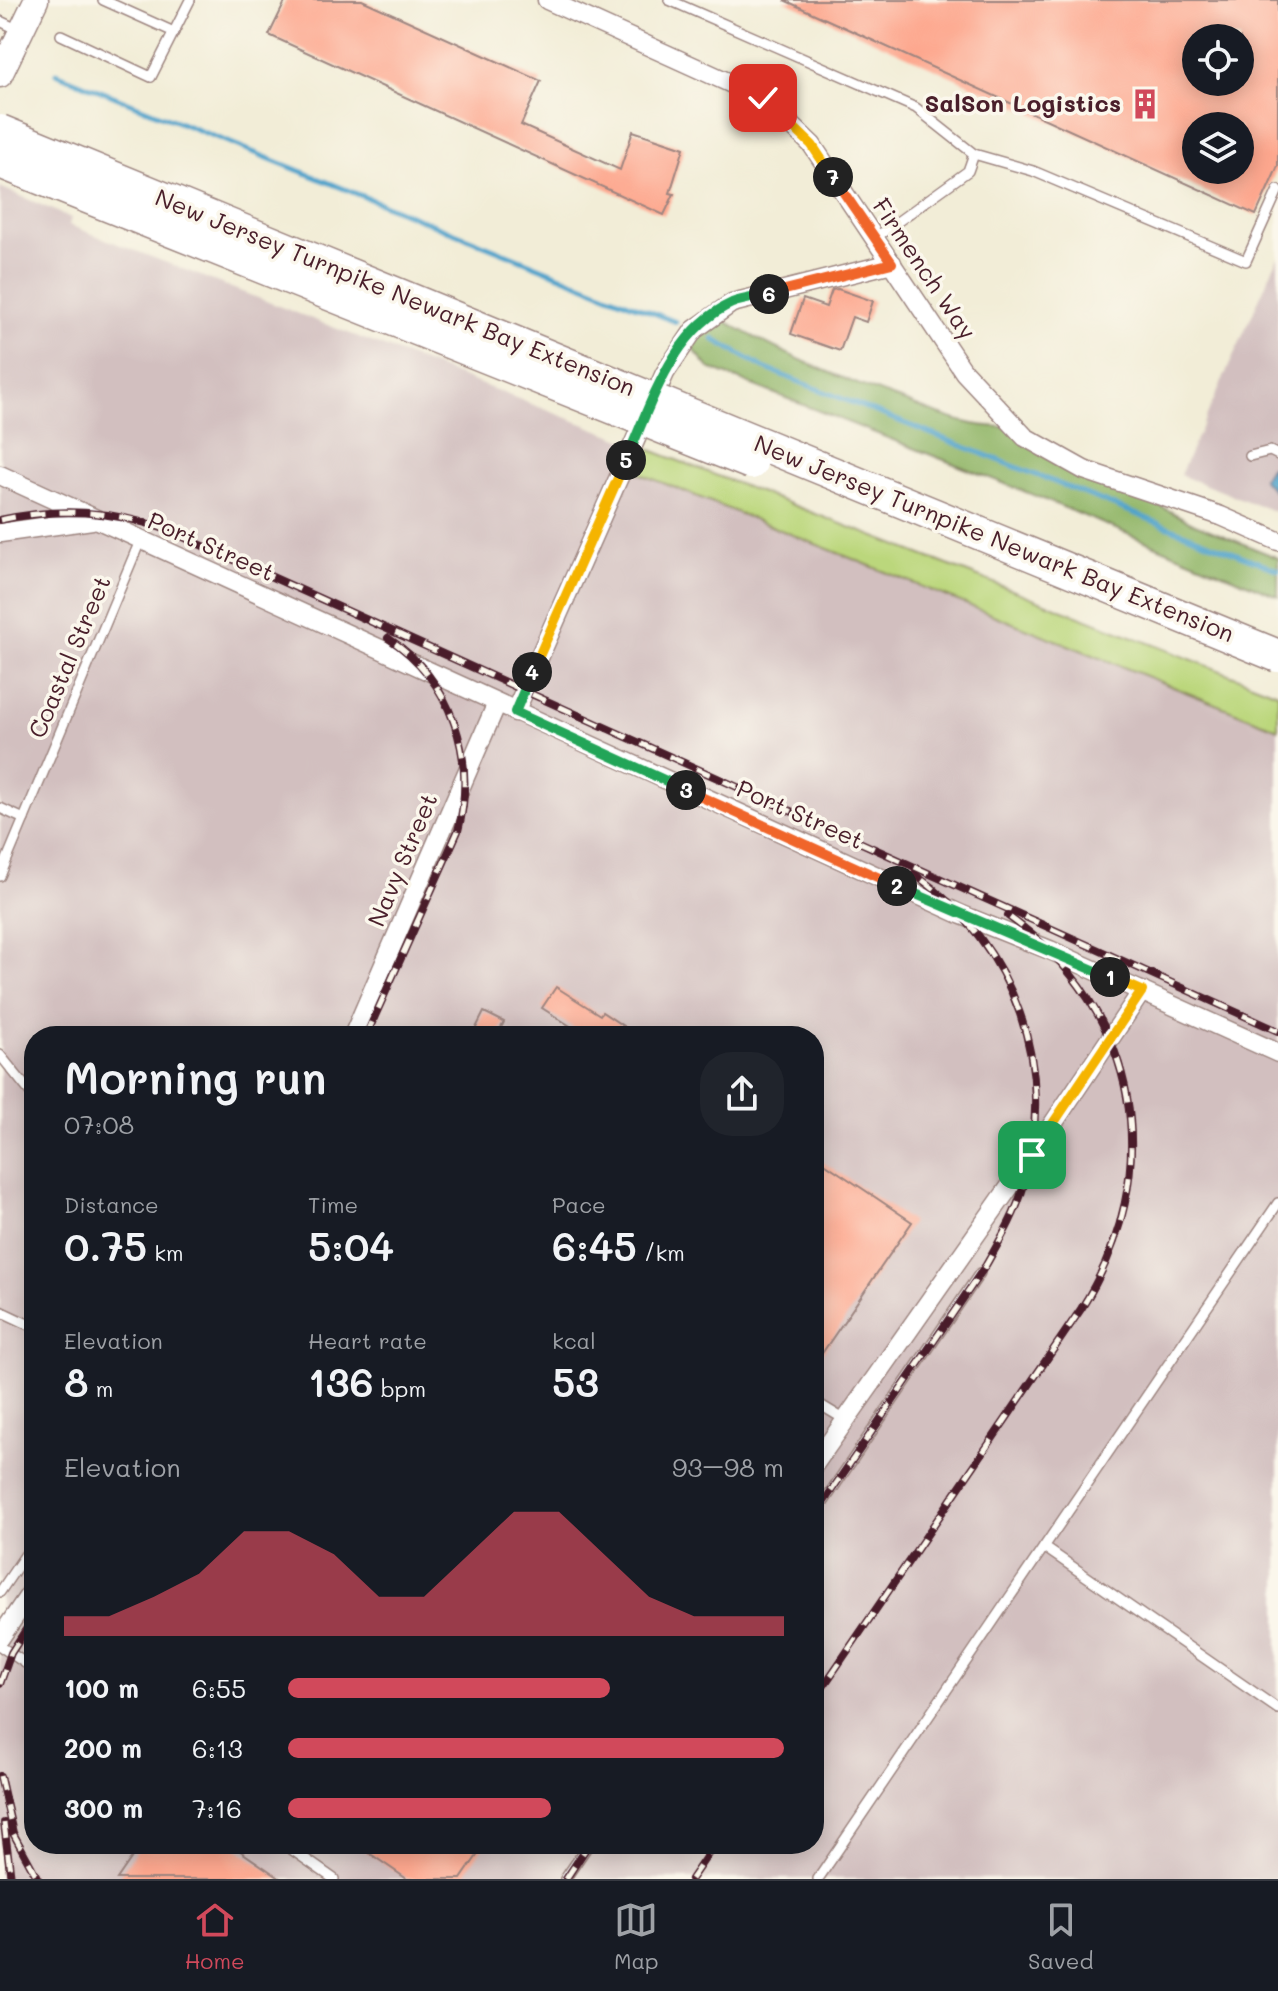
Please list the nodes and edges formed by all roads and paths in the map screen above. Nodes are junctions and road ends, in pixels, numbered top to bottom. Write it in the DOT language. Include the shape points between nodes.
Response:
graph roads {
  1 [pos="36,0"];
  2 [pos="103,0"];
  3 [pos="190,0"];
  4 [pos="547,0"];
  5 [pos="669,0"];
  6 [pos="11,26"];
  7 [pos="174,32"];
  8 [pos="61,35"];
  9 [pos="0,75"];
  10 [pos="0,131"];
  11 [pos="974,154"];
  12 [pos="0,162"];
  13 [pos="1278,190"];
  14 [pos="875,238"];
  15 [pos="892,263"];
  16 [pos="1278,455"];
  17 [pos="1250,456"];
  18 [pos="0,475"];
  19 [pos="93,520"];
  20 [pos="0,533"];
  21 [pos="140,541"];
  22 [pos="1278,541"];
  23 [pos="1278,656"];
  24 [pos="1278,675"];
  25 [pos="497,703"];
  26 [pos="515,712"];
  27 [pos="0,808"];
  28 [pos="24,819"];
  29 [pos="4,857"];
  30 [pos="0,876"];
  31 [pos="1142,991"];
  32 [pos="357,1026"];
  33 [pos="1278,1053"];
  34 [pos="0,1055"];
  35 [pos="24,1085"];
  36 [pos="1278,1203"];
  37 [pos="980,1273"];
  38 [pos="0,1311"];
  39 [pos="24,1322"];
  40 [pos="824,1407"];
  41 [pos="847,1421"];
  42 [pos="824,1453"];
  43 [pos="824,1501"];
  44 [pos="1044,1547"];
  45 [pos="24,1557"];
  46 [pos="0,1592"];
  47 [pos="24,1603"];
  48 [pos="0,1638"];
  49 [pos="0,1646"];
  50 [pos="24,1662"];
  51 [pos="1278,1709"];
  52 [pos="298,1854"];
  53 [pos="582,1854"];
  54 [pos="334,1879"];
  55 [pos="565,1879"];
  56 [pos="818,1879"];
  1 -- 6 [label="main road"];
  2 -- 7 [label="lane"];
  3 -- 7 [label="lane"];
  4 -- 14 [label="street, Firmench Way" via="763,98 812,145"];
  5 -- 11 [label="lane" via="916,108"];
  6 -- 9 [label="main road"];
  7 -- 8 [label="lane" via="151,77"];
  10 -- 23 [label="highway, New Jersey Turnpike Newark Bay Extension, bridge"];
  11 -- 13 [label="lane" via="1033,171 1246,261"];
  11 -- 14 [label="lane" via="968,171"];
  12 -- 24 [label="highway, New Jersey Turnpike Newark Bay Extension, bridge"];
  14 -- 15 [label="street, Firmench Way"];
  15 -- 22 [label="street, Firmench Way" via="964,372 1025,437 1084,470"];
  15 -- 26 [label="street" via="732,303 694,330 665,373"];
  16 -- 17 [label="lane" via="1270,451"];
  18 -- 19 [label="street, Port Street"];
  19 -- 20 [label="street"];
  19 -- 21 [label="street, Port Street"];
  21 -- 25 [label="street, Port Street"];
  21 -- 28 [label="lane, Coastal Street"];
  25 -- 26 [label="street, Port Street"];
  25 -- 32 [label="street, Navy Street"];
  26 -- 31 [label="street, Port Street"];
  27 -- 28 [label="lane"];
  28 -- 29 [label="lane, Coastal Street"];
  29 -- 30 [label="lane, Coastal Street"];
  31 -- 33 [label="street, Port Street"];
  31 -- 41 [label="street"];
  34 -- 35 [label="lane"];
  36 -- 44 [label="lane"];
  37 -- 43 [label="lane"];
  38 -- 39 [label="lane"];
  40 -- 41 [label="lane"];
  41 -- 42 [label="street"];
  44 -- 51 [label="lane"];
  44 -- 56 [label="lane"];
  45 -- 46 [label="lane"];
  47 -- 48 [label="street"];
  49 -- 50 [label="lane"];
  52 -- 54 [label="lane"];
  53 -- 55 [label="lane"];
}
